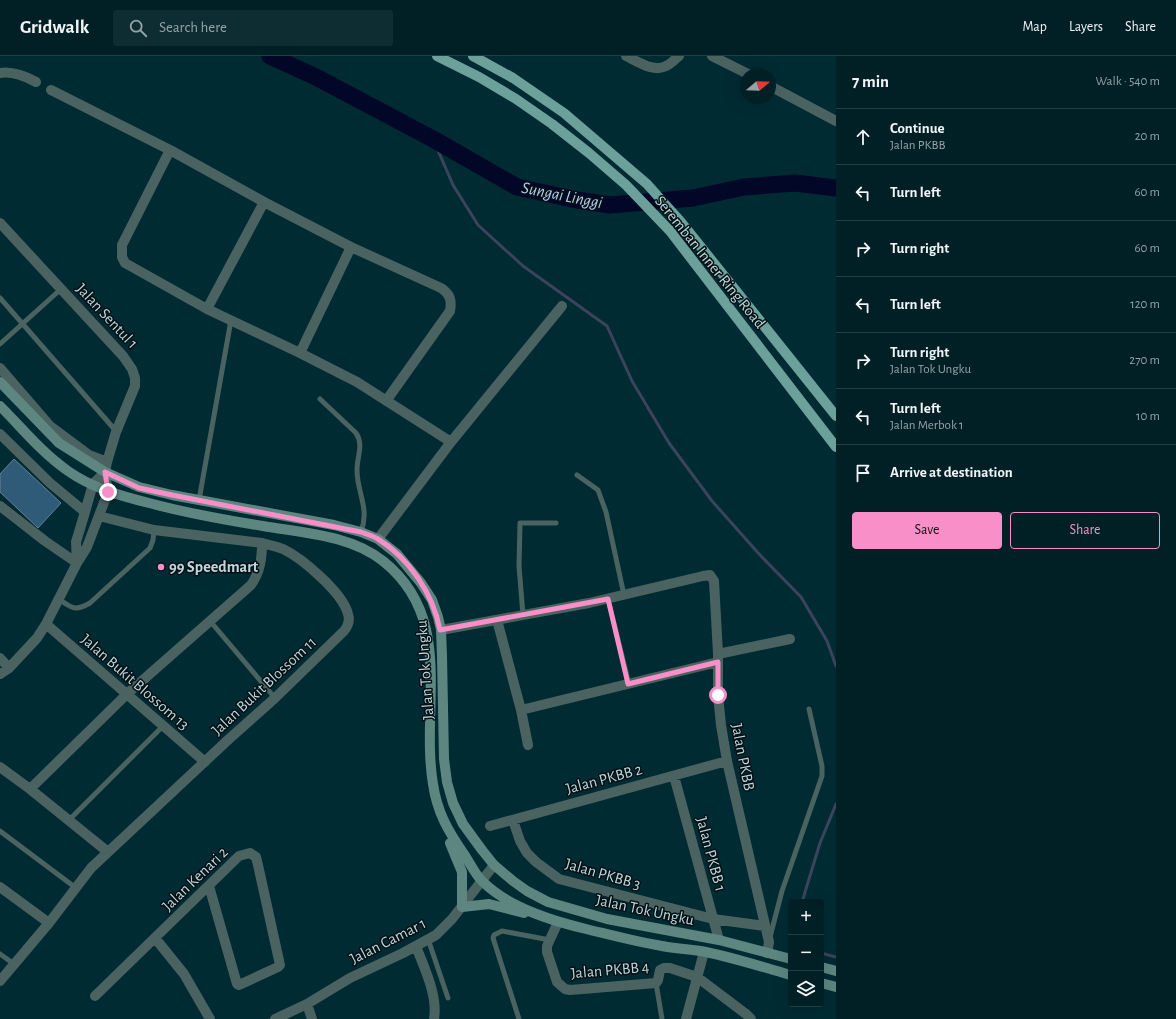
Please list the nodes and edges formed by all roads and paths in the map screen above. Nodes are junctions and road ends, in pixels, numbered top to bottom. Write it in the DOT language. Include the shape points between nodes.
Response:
graph roads {
  1 [pos="436,56"];
  2 [pos="473,56"];
  3 [pos="626,56"];
  4 [pos="679,56"];
  5 [pos="712,56"];
  6 [pos="740,70"];
  7 [pos="0,73"];
  8 [pos="36,82"];
  9 [pos="776,89"];
  10 [pos="51,90"];
  11 [pos="836,121"];
  12 [pos="170,150"];
  13 [pos="264,202"];
  14 [pos="0,223"];
  15 [pos="351,247"];
  16 [pos="61,289"];
  17 [pos="0,298"];
  18 [pos="562,306"];
  19 [pos="207,309"];
  20 [pos="231,320"];
  21 [pos="22,324"];
  22 [pos="0,344"];
  23 [pos="300,353"];
  24 [pos="0,368"];
  25 [pos="0,382"];
  26 [pos="320,399"];
  27 [pos="386,401"];
  28 [pos="0,406"];
  29 [pos="835,414"];
  30 [pos="812,415"];
  31 [pos="116,432"];
  32 [pos="0,434"];
  33 [pos="451,442"];
  34 [pos="836,446"];
  35 [pos="836,453"];
  36 [pos="106,467"];
  37 [pos="577,475"];
  38 [pos="94,484"];
  39 [pos="108,492"];
  40 [pos="199,501"];
  41 [pos="0,506"];
  42 [pos="85,512"];
  43 [pos="99,516"];
  44 [pos="556,523"];
  45 [pos="154,530"];
  46 [pos="361,532"];
  47 [pos="378,539"];
  48 [pos="262,544"];
  49 [pos="77,563"];
  50 [pos="624,595"];
  51 [pos="59,599"];
  52 [pos="608,599"];
  53 [pos="523,615"];
  54 [pos="497,620"];
  55 [pos="210,621"];
  56 [pos="46,624"];
  57 [pos="440,630"];
  58 [pos="790,639"];
  59 [pos="0,658"];
  60 [pos="718,658"];
  61 [pos="9,668"];
  62 [pos="0,674"];
  63 [pos="628,684"];
  64 [pos="127,694"];
  65 [pos="276,698"];
  66 [pos="810,709"];
  67 [pos="520,710"];
  68 [pos="163,726"];
  69 [pos="528,745"];
  70 [pos="205,762"];
  71 [pos="727,762"];
  72 [pos="0,767"];
  73 [pos="674,776"];
  74 [pos="30,789"];
  75 [pos="69,820"];
  76 [pos="514,820"];
  77 [pos="490,826"];
  78 [pos="0,830"];
  79 [pos="448,830"];
  80 [pos="108,852"];
  81 [pos="494,865"];
  82 [pos="482,881"];
  83 [pos="209,886"];
  84 [pos="0,888"];
  85 [pos="76,888"];
  86 [pos="462,906"];
  87 [pos="529,911"];
  88 [pos="713,918"];
  89 [pos="558,922"];
  90 [pos="49,923"];
  91 [pos="765,926"];
  92 [pos="155,938"];
  93 [pos="428,939"];
  94 [pos="550,940"];
  95 [pos="719,940"];
  96 [pos="769,942"];
  97 [pos="416,946"];
  98 [pos="704,952"];
  99 [pos="767,953"];
  100 [pos="0,954"];
  101 [pos="788,958"];
  102 [pos="14,964"];
  103 [pos="824,968"];
  104 [pos="836,971"];
  105 [pos="788,974"];
  106 [pos="698,977"];
  107 [pos="0,981"];
  108 [pos="656,983"];
  109 [pos="824,984"];
  110 [pos="836,987"];
  111 [pos="95,996"];
  112 [pos="448,998"];
  113 [pos="307,1004"];
  114 [pos="210,1019"];
  115 [pos="275,1019"];
  116 [pos="312,1019"];
  117 [pos="434,1019"];
  118 [pos="519,1019"];
  119 [pos="662,1019"];
  120 [pos="686,1019"];
  121 [pos="751,1019"];
  1 -- 30 [label="main road, Seremban Inner Ring Road" via="516,99 552,124 626,185 670,231"];
  2 -- 29 [label="main road, Seremban Inner Ring Road" via="513,78 564,113 647,184 681,222"];
  3 -- 4 [label="street" via="658,69"];
  5 -- 6 [label="street"];
  7 -- 8 [label="street" via="15,74"];
  9 -- 11 [label="street"];
  10 -- 12 [label="street"];
  12 -- 13 [label="street"];
  12 -- 19 [label="street" via="122,245 122,257 125,263"];
  13 -- 15 [label="street"];
  13 -- 19 [label="street"];
  14 -- 16 [label="street, Jalan Sentul 1"];
  15 -- 23 [label="street"];
  15 -- 27 [label="street" via="441,288 450,298 450,311"];
  16 -- 21 [label="lane"];
  16 -- 31 [label="street, Jalan Sentul 1" via="132,369 135,386"];
  17 -- 21 [label="lane"];
  18 -- 33 [label="street"];
  19 -- 20 [label="street"];
  20 -- 23 [label="street"];
  20 -- 40 [label="lane"];
  21 -- 22 [label="lane"];
  21 -- 31 [label="lane"];
  23 -- 27 [label="street" via="357,382"];
  24 -- 36 [label="street" via="50,426"];
  25 -- 36 [label="main road, Jalan Tok Ungku" via="59,443"];
  26 -- 46 [label="lane" via="356,433 361,444 357,470 365,516"];
  27 -- 33 [label="street"];
  28 -- 38 [label="main road, Jalan Tok Ungku" via="47,454 69,472"];
  30 -- 34 [label="main road, Seremban Inner Ring Road"];
  30 -- 35 [label="main road"];
  31 -- 36 [label="street, Jalan Sentul 1"];
  32 -- 42 [label="street" via="50,483"];
  33 -- 47 [label="street"];
  36 -- 38 [label="street"];
  36 -- 39 [label="street"];
  36 -- 40 [label="main road, Jalan Tok Ungku" via="139,488"];
  37 -- 50 [label="lane" via="598,490 606,512"];
  38 -- 39 [label="main road, Jalan Tok Ungku"];
  38 -- 42 [label="street"];
  39 -- 43 [label="street"];
  39 -- 79 [label="main road, Jalan Tok Ungku" via="218,519 326,536 369,551 385,563 418,603 428,633 430,762 437,803"];
  40 -- 46 [label="main road, Jalan Tok Ungku"];
  41 -- 49 [label="street"];
  42 -- 49 [label="street" via="76,542"];
  43 -- 45 [label="street, Jalan Bukit Blossom 11"];
  43 -- 49 [label="street" via="87,547"];
  44 -- 53 [label="lane" via="520,523 519,566"];
  45 -- 48 [label="street, Jalan Bukit Blossom 11"];
  45 -- 51 [label="lane" via="150,548 90,603 81,608 73,607"];
  46 -- 47 [label="main road, Jalan Tok Ungku"];
  47 -- 57 [label="main road, Jalan Tok Ungku" via="397,554 421,583 432,600"];
  48 -- 55 [label="street" via="256,578"];
  48 -- 65 [label="street, Jalan Bukit Blossom 11" via="284,550 308,564 346,607 349,619 344,631"];
  49 -- 51 [label="street"];
  50 -- 52 [label="street"];
  50 -- 60 [label="street, Jalan PKBB" via="710,575 714,581"];
  51 -- 56 [label="street"];
  52 -- 53 [label="street"];
  52 -- 63 [label="lane"];
  53 -- 54 [label="street"];
  54 -- 57 [label="street"];
  54 -- 67 [label="street"];
  55 -- 64 [label="street"];
  55 -- 65 [label="lane"];
  56 -- 61 [label="street" via="37,638"];
  56 -- 64 [label="street, Jalan Bukit Blossom 13"];
  57 -- 81 [label="main road, Jalan Tok Ungku" via="447,782 452,803 463,824"];
  58 -- 60 [label="street"];
  59 -- 61 [label="street"];
  60 -- 63 [label="street"];
  60 -- 71 [label="street, Jalan PKBB" via="718,695"];
  61 -- 62 [label="street"];
  63 -- 67 [label="street"];
  64 -- 68 [label="street, Jalan Bukit Blossom 13"];
  64 -- 74 [label="street"];
  65 -- 70 [label="street, Jalan Bukit Blossom 11"];
  66 -- 96 [label="lane" via="822,776 782,891"];
  67 -- 69 [label="street"];
  68 -- 70 [label="street, Jalan Bukit Blossom 13"];
  68 -- 75 [label="lane"];
  70 -- 80 [label="street, Jalan Bukit Blossom 11"];
  71 -- 73 [label="street, Jalan PKBB 2"];
  71 -- 91 [label="street, Jalan PKBB"];
  72 -- 74 [label="street"];
  73 -- 76 [label="street, Jalan PKBB 2"];
  73 -- 88 [label="street, Jalan PKBB 1"];
  74 -- 75 [label="street"];
  75 -- 80 [label="street"];
  76 -- 77 [label="street, Jalan PKBB 2"];
  76 -- 88 [label="street, Jalan PKBB 3" via="520,841 527,853 559,879"];
  78 -- 85 [label="lane"];
  79 -- 82 [label="main road, Jalan Tok Ungku"];
  79 -- 86 [label="main road" via="448,838 462,872"];
  80 -- 85 [label="street, Jalan Bukit Blossom 11" via="91,868"];
  81 -- 82 [label="street, Jalan Camar 1"];
  81 -- 95 [label="main road, Jalan Tok Ungku" via="522,888 548,902 607,919"];
  82 -- 86 [label="street, Jalan Camar 1"];
  82 -- 87 [label="main road, Jalan Tok Ungku"];
  83 -- 83 [label="street, Jalan Kenari 2" via="239,856 250,853 256,857 280,965 278,967 239,986 237,984"];
  83 -- 92 [label="street, Jalan Kenari 2"];
  84 -- 90 [label="street"];
  85 -- 90 [label="street, Jalan Bukit Blossom 11"];
  86 -- 87 [label="main road" via="490,904 522,913"];
  86 -- 93 [label="street, Jalan Camar 1" via="436,935"];
  87 -- 89 [label="main road, Jalan Tok Ungku"];
  88 -- 91 [label="street, Jalan PKBB 3"];
  88 -- 95 [label="street, Jalan PKBB 1"];
  89 -- 94 [label="street, Jalan PKBB 4"];
  89 -- 98 [label="main road, Jalan Tok Ungku" via="663,947"];
  90 -- 102 [label="street, Jalan Bukit Blossom 11"];
  91 -- 96 [label="street, Jalan PKBB"];
  92 -- 111 [label="street, Jalan Kenari 2"];
  92 -- 114 [label="street" via="184,974"];
  93 -- 97 [label="street, Jalan Camar 1"];
  93 -- 112 [label="lane"];
  94 -- 108 [label="street, Jalan PKBB 4" via="547,952 557,982 565,989"];
  94 -- 118 [label="lane" via="502,931 494,935"];
  95 -- 99 [label="main road, Jalan Tok Ungku"];
  96 -- 99 [label="street"];
  97 -- 113 [label="street, Jalan Camar 1" via="350,978"];
  97 -- 117 [label="street" via="433,994"];
  98 -- 105 [label="main road, Jalan Tok Ungku"];
  98 -- 106 [label="street"];
  99 -- 101 [label="main road, Jalan Tok Ungku"];
  100 -- 102 [label="lane"];
  102 -- 107 [label="street, Jalan Bukit Blossom 11"];
  103 -- 104 [label="main road"];
  106 -- 108 [label="street, Jalan PKBB 4" via="664,968 660,970"];
  106 -- 120 [label="street"];
  106 -- 121 [label="street"];
  108 -- 119 [label="lane"];
  109 -- 110 [label="main road"];
  113 -- 115 [label="street, Jalan Camar 1"];
  113 -- 116 [label="street"];
}
